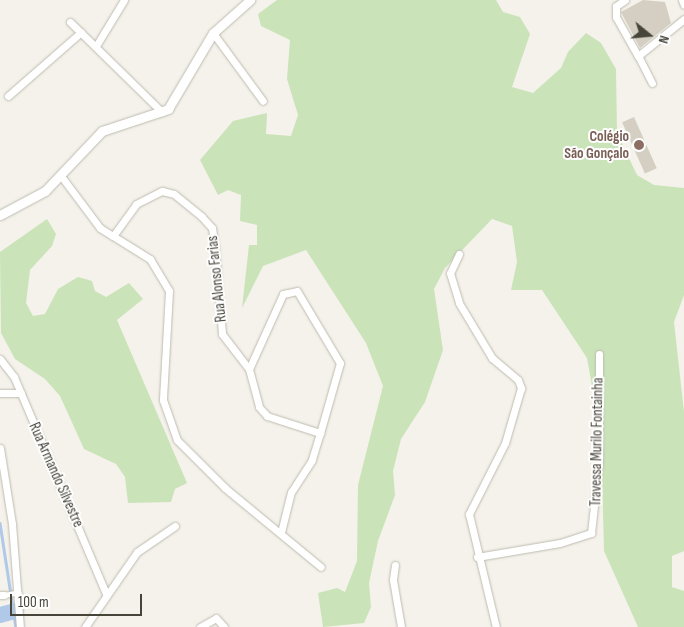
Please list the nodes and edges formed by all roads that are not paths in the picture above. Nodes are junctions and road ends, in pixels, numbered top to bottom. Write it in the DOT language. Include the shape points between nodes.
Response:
graph roads {
  1 [pos="124,0"];
  2 [pos="250,0"];
  3 [pos="625,0"];
  4 [pos="682,0"];
  5 [pos="684,5"];
  6 [pos="684,19"];
  7 [pos="70,22"];
  8 [pos="81,32"];
  9 [pos="213,33"];
  10 [pos="96,46"];
  11 [pos="638,56"];
  12 [pos="652,83"];
  13 [pos="8,96"];
  14 [pos="263,101"];
  15 [pos="162,112"];
  16 [pos="61,176"];
  17 [pos="0,215"];
  18 [pos="113,236"];
  19 [pos="459,254"];
  20 [pos="599,354"];
  21 [pos="0,359"];
  22 [pos="249,369"];
  23 [pos="0,393"];
  24 [pos="21,393"];
  25 [pos="320,433"];
  26 [pos="0,448"];
  27 [pos="175,526"];
  28 [pos="280,532"];
  29 [pos="477,557"];
  30 [pos="395,566"];
  31 [pos="321,567"];
  32 [pos="18,592"];
  33 [pos="106,594"];
  34 [pos="4,595"];
  35 [pos="20,627"];
  36 [pos="85,627"];
  37 [pos="200,627"];
  38 [pos="224,627"];
  39 [pos="402,627"];
  40 [pos="496,627"];
  1 -- 10 [label="street"];
  2 -- 9 [label="street"];
  3 -- 11 [label="street" via="616,6 616,17"];
  4 -- 5 [label="street"];
  6 -- 11 [label="street"];
  7 -- 8 [label="street"];
  8 -- 10 [label="street"];
  8 -- 13 [label="street"];
  9 -- 14 [label="street"];
  9 -- 15 [label="street" via="173,105"];
  10 -- 15 [label="street"];
  11 -- 12 [label="street"];
  15 -- 16 [label="street" via="102,131"];
  16 -- 17 [label="street" via="30,202"];
  16 -- 18 [label="street" via="100,228"];
  18 -- 22 [label="street, Rua Alonso Farias" via="136,204 162,191 174,194 202,217 212,228 216,248 222,334"];
  18 -- 28 [label="street" via="150,259 169,291 163,400 177,440 191,458"];
  19 -- 29 [label="street" via="450,273 459,303 492,358 518,380 521,388 505,443 470,507"];
  20 -- 29 [label="street, Travessa Murilo Fontainha" via="599,460 591,533 560,543"];
  21 -- 24 [label="street, Rua Armando Silvestre"];
  22 -- 25 [label="street" via="259,407 267,416"];
  22 -- 25 [label="street" via="283,294 297,291 340,363"];
  23 -- 24 [label="street"];
  24 -- 33 [label="street, Rua Armando Silvestre"];
  25 -- 28 [label="street" via="312,460 288,499"];
  26 -- 32 [label="street"];
  27 -- 33 [label="street" via="137,552"];
  28 -- 31 [label="street"];
  29 -- 40 [label="street"];
  30 -- 39 [label="street" via="392,580"];
  32 -- 34 [label="street"];
  32 -- 35 [label="street"];
  33 -- 36 [label="street"];
  37 -- 38 [label="street" via="216,618"];
}
